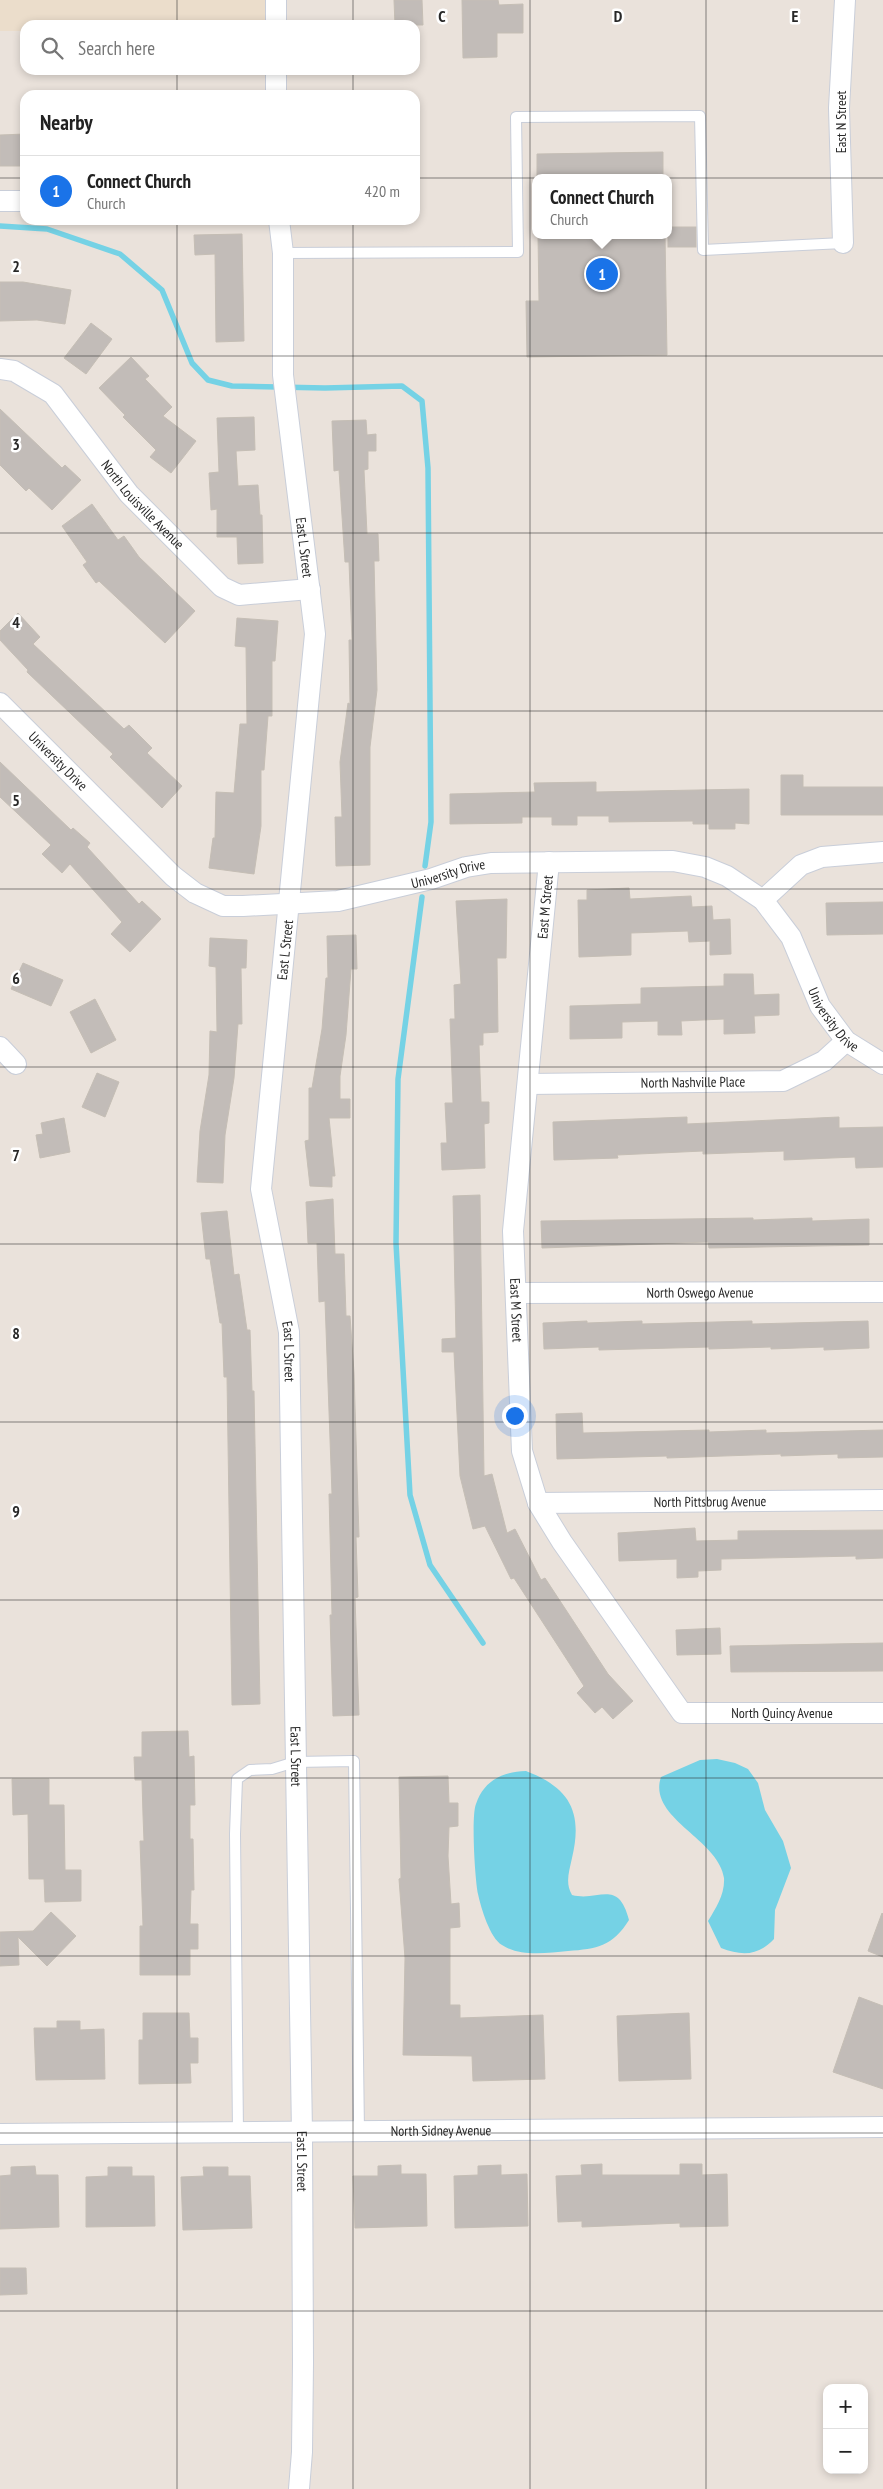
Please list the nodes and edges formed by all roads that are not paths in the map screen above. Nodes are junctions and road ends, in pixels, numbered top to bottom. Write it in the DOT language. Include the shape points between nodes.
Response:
graph roads {
  1 [pos="276,0"];
  2 [pos="845,0"];
  3 [pos="276,20"];
  4 [pos="276,75"];
  5 [pos="276,90"];
  6 [pos="20,200"];
  7 [pos="0,201"];
  8 [pos="280,225"];
  9 [pos="843,243"];
  10 [pos="284,253"];
  11 [pos="0,369"];
  12 [pos="310,588"];
  13 [pos="0,703"];
  14 [pos="883,852"];
  15 [pos="550,862"];
  16 [pos="764,900"];
  17 [pos="289,903"];
  18 [pos="846,1041"];
  19 [pos="0,1047"];
  20 [pos="16,1064"];
  21 [pos="883,1064"];
  22 [pos="528,1084"];
  23 [pos="883,1292"];
  24 [pos="516,1293"];
  25 [pos="883,1500"];
  26 [pos="538,1503"];
  27 [pos="682,1713"];
  28 [pos="883,1713"];
  29 [pos="296,1762"];
  30 [pos="883,2127"];
  31 [pos="359,2132"];
  32 [pos="238,2133"];
  33 [pos="302,2133"];
  34 [pos="0,2134"];
  35 [pos="299,2489"];
  1 -- 3 [label="street"];
  2 -- 9 [label="street, East N Street" via="839,108"];
  4 -- 5 [label="street"];
  6 -- 7 [label="street"];
  8 -- 10 [label="street, East L Street"];
  9 -- 10 [label="lane" via="703,250 700,116 516,117 518,252"];
  10 -- 12 [label="street, East L Street" via="283,375"];
  11 -- 12 [label="street, North Louisville Avenue" via="14,371 53,394 129,494 222,587 240,595"];
  12 -- 17 [label="street, East L Street" via="315,634"];
  13 -- 17 [label="street, University Drive" via="173,876 195,893 223,906"];
  14 -- 16 [label="street" via="822,857 801,865"];
  15 -- 16 [label="street, University Drive" via="673,861 705,867 727,876"];
  15 -- 17 [label="street, University Drive" via="491,863 338,900"];
  15 -- 22 [label="street, East M Street"];
  16 -- 18 [label="street, University Drive" via="790,938 820,1006"];
  17 -- 29 [label="street, East L Street" via="261,1190 289,1332"];
  18 -- 21 [label="street, University Drive"];
  18 -- 22 [label="street, North Nashville Place" via="824,1061 783,1081"];
  19 -- 20 [label="street"];
  22 -- 24 [label="street, East M Street" via="513,1231"];
  23 -- 24 [label="street, North Oswego Avenue"];
  24 -- 26 [label="street, East M Street" via="522,1451"];
  25 -- 26 [label="street, North Pittsbrug Avenue"];
  26 -- 27 [label="street, East M Street"];
  27 -- 28 [label="street, North Quincy Avenue"];
  29 -- 31 [label="lane" via="354,1761"];
  29 -- 32 [label="lane" via="272,1769 250,1770 237,1778"];
  29 -- 33 [label="street, East L Street"];
  30 -- 31 [label="street, North Sidney Avenue"];
  31 -- 33 [label="street, North Sidney Avenue"];
  32 -- 33 [label="street, North Sidney Avenue"];
  32 -- 34 [label="street, North Sidney Avenue"];
  33 -- 35 [label="street, East L Street" via="303,2363"];
}
